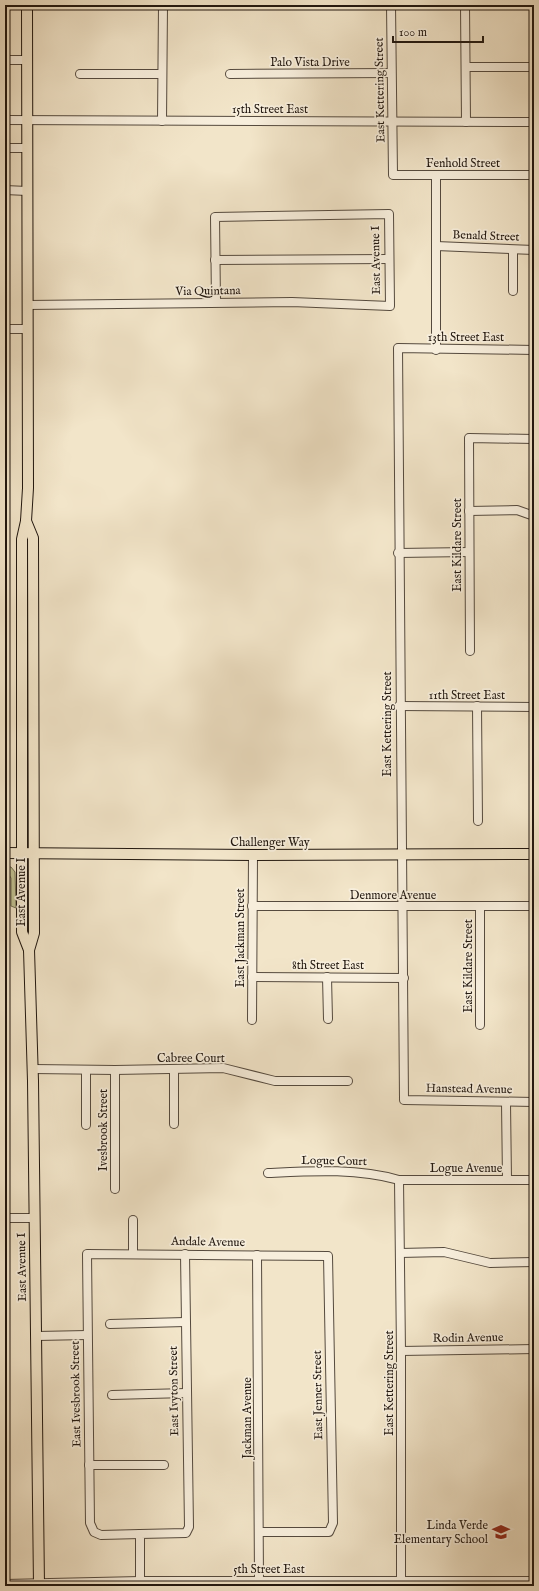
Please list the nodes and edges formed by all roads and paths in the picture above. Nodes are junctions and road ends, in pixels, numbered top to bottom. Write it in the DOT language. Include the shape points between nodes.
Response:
graph roads {
  1 [pos="27,5"];
  2 [pos="162,5"];
  3 [pos="391,5"];
  4 [pos="465,5"];
  5 [pos="5,60"];
  6 [pos="27,60"];
  7 [pos="466,67"];
  8 [pos="534,67"];
  9 [pos="80,74"];
  10 [pos="162,74"];
  11 [pos="230,74"];
  12 [pos="391,74"];
  13 [pos="5,120"];
  14 [pos="27,120"];
  15 [pos="162,121"];
  16 [pos="392,121"];
  17 [pos="466,122"];
  18 [pos="534,122"];
  19 [pos="5,148"];
  20 [pos="27,148"];
  21 [pos="393,175"];
  22 [pos="436,175"];
  23 [pos="534,175"];
  24 [pos="5,190"];
  25 [pos="27,191"];
  26 [pos="436,246"];
  27 [pos="513,250"];
  28 [pos="534,250"];
  29 [pos="390,259"];
  30 [pos="215,260"];
  31 [pos="513,291"];
  32 [pos="216,303"];
  33 [pos="28,305"];
  34 [pos="390,306"];
  35 [pos="5,329"];
  36 [pos="27,329"];
  37 [pos="398,348"];
  38 [pos="436,350"];
  39 [pos="534,350"];
  40 [pos="5,386"];
  41 [pos="5,391"];
  42 [pos="534,439"];
  43 [pos="469,511"];
  44 [pos="534,516"];
  45 [pos="26,521"];
  46 [pos="469,552"];
  47 [pos="398,553"];
  48 [pos="22,651"];
  49 [pos="33,651"];
  50 [pos="470,651"];
  51 [pos="399,706"];
  52 [pos="477,706"];
  53 [pos="534,707"];
  54 [pos="478,821"];
  55 [pos="23,852"];
  56 [pos="34,852"];
  57 [pos="5,853"];
  58 [pos="400,854"];
  59 [pos="534,854"];
  60 [pos="253,855"];
  61 [pos="252,906"];
  62 [pos="480,906"];
  63 [pos="534,906"];
  64 [pos="401,907"];
  65 [pos="29,950"];
  66 [pos="252,977"];
  67 [pos="327,977"];
  68 [pos="404,978"];
  69 [pos="328,1019"];
  70 [pos="252,1020"];
  71 [pos="480,1025"];
  72 [pos="33,1069"];
  73 [pos="174,1069"];
  74 [pos="86,1070"];
  75 [pos="115,1070"];
  76 [pos="348,1081"];
  77 [pos="404,1100"];
  78 [pos="506,1102"];
  79 [pos="534,1102"];
  80 [pos="174,1124"];
  81 [pos="86,1125"];
  82 [pos="268,1173"];
  83 [pos="399,1180"];
  84 [pos="507,1180"];
  85 [pos="534,1180"];
  86 [pos="115,1189"];
  87 [pos="5,1218"];
  88 [pos="35,1218"];
  89 [pos="132,1220"];
  90 [pos="87,1254"];
  91 [pos="133,1254"];
  92 [pos="185,1254"];
  93 [pos="400,1254"];
  94 [pos="257,1255"];
  95 [pos="328,1256"];
  96 [pos="534,1262"];
  97 [pos="185,1322"];
  98 [pos="110,1324"];
  99 [pos="88,1335"];
  100 [pos="36,1336"];
  101 [pos="534,1349"];
  102 [pos="402,1351"];
  103 [pos="186,1393"];
  104 [pos="112,1395"];
  105 [pos="164,1464"];
  106 [pos="89,1465"];
  107 [pos="94,1532"];
  108 [pos="260,1532"];
  109 [pos="140,1534"];
  110 [pos="140,1581"];
  111 [pos="260,1581"];
  112 [pos="534,1581"];
  113 [pos="5,1584"];
  114 [pos="401,1584"];
  115 [pos="38,1585"];
  1 -- 6 [label="main road, East Avenue I"];
  2 -- 10 [label="street"];
  3 -- 12 [label="street, East Kettering Street"];
  4 -- 7 [label="street"];
  5 -- 6 [label="street"];
  6 -- 14 [label="main road, East Avenue I"];
  7 -- 8 [label="street"];
  7 -- 17 [label="street"];
  9 -- 10 [label="street"];
  10 -- 15 [label="street"];
  11 -- 12 [label="street, Palo Vista Drive"];
  12 -- 16 [label="street, East Kettering Street"];
  13 -- 14 [label="street, 15th Street East"];
  14 -- 15 [label="street, 15th Street East"];
  14 -- 20 [label="main road, East Avenue I"];
  15 -- 16 [label="street, 15th Street East"];
  16 -- 17 [label="street, 15th Street East"];
  16 -- 21 [label="street, East Kettering Street"];
  17 -- 18 [label="street, 15th Street East"];
  19 -- 20 [label="street"];
  20 -- 25 [label="main road, East Avenue I"];
  21 -- 22 [label="street, Fenhold Street"];
  22 -- 23 [label="street, Fenhold Street"];
  22 -- 26 [label="street"];
  24 -- 25 [label="street"];
  25 -- 33 [label="main road, East Avenue I"];
  26 -- 27 [label="street, Benald Street"];
  26 -- 38 [label="street"];
  27 -- 28 [label="street, Benald Street"];
  27 -- 31 [label="street"];
  29 -- 30 [label="street"];
  29 -- 30 [label="street, East Avenue I" via="389,214 215,217"];
  29 -- 34 [label="street, East Avenue I"];
  30 -- 32 [label="street"];
  32 -- 33 [label="street, Via Quintana"];
  32 -- 34 [label="street, Via Quintana" via="292,302"];
  33 -- 36 [label="main road, East Avenue I"];
  35 -- 36 [label="street"];
  36 -- 45 [label="main road, East Avenue I"];
  37 -- 38 [label="street, 13th Street East"];
  37 -- 47 [label="street, East Kettering Street"];
  38 -- 39 [label="street, 13th Street East"];
  40 -- 41 [label="street"];
  42 -- 43 [label="street, East Kildare Street" via="468,438"];
  43 -- 44 [label="street" via="517,510"];
  43 -- 46 [label="street, East Kildare Street"];
  45 -- 48 [label="main road, East Avenue I" via="22,539"];
  45 -- 49 [label="main road, East Avenue I" via="33,538"];
  46 -- 47 [label="street"];
  46 -- 50 [label="street, East Kildare Street"];
  47 -- 51 [label="street, East Kettering Street"];
  48 -- 49 [label="main road"];
  48 -- 55 [label="main road, East Avenue I"];
  49 -- 56 [label="main road, East Avenue I"];
  51 -- 52 [label="street, 11th Street East"];
  51 -- 58 [label="street, East Kettering Street"];
  52 -- 53 [label="street, 11th Street East"];
  52 -- 54 [label="street"];
  55 -- 56 [label="main road, Challenger Way"];
  55 -- 57 [label="main road, Challenger Way"];
  55 -- 65 [label="main road, East Avenue I" via="22,932"];
  56 -- 60 [label="main road, Challenger Way"];
  56 -- 65 [label="main road, East Avenue I" via="34,933"];
  58 -- 59 [label="main road, Challenger Way"];
  58 -- 60 [label="main road, Challenger Way"];
  58 -- 64 [label="street, East Kettering Street"];
  60 -- 61 [label="street, East Jackman Street"];
  61 -- 64 [label="street, Denmore Avenue"];
  61 -- 66 [label="street, East Jackman Street"];
  62 -- 63 [label="street, Denmore Avenue"];
  62 -- 64 [label="street, Denmore Avenue"];
  62 -- 71 [label="street, East Kildare Street"];
  64 -- 68 [label="street, East Kettering Street"];
  65 -- 72 [label="main road, East Avenue I"];
  66 -- 67 [label="street, 8th Street East"];
  66 -- 70 [label="street, East Jackman Street"];
  67 -- 68 [label="street, 8th Street East"];
  67 -- 69 [label="street"];
  68 -- 77 [label="street, East Kettering Street"];
  72 -- 74 [label="street, Cabree Court"];
  72 -- 88 [label="main road, East Avenue I"];
  73 -- 75 [label="street, Cabree Court"];
  73 -- 76 [label="street, Cabree Court" via="223,1068 275,1081"];
  73 -- 80 [label="street"];
  74 -- 75 [label="street, Cabree Court"];
  74 -- 81 [label="street, Ivesbrook Street"];
  75 -- 86 [label="street, Ivesbrook Street"];
  77 -- 78 [label="street, Hanstead Avenue"];
  78 -- 79 [label="street, Hanstead Avenue"];
  78 -- 84 [label="street"];
  82 -- 83 [label="street, Logue Court" via="357,1172"];
  83 -- 84 [label="street, Logue Avenue"];
  83 -- 93 [label="street, East Kettering Street"];
  84 -- 85 [label="street, Logue Avenue"];
  87 -- 88 [label="street"];
  88 -- 100 [label="main road, East Avenue I"];
  89 -- 91 [label="street"];
  90 -- 91 [label="street, Andale Avenue"];
  90 -- 99 [label="street, East Ivesbrook Street"];
  91 -- 92 [label="street, Andale Avenue"];
  92 -- 94 [label="street, Andale Avenue"];
  92 -- 97 [label="street, East Ivyton Street"];
  93 -- 96 [label="street" via="444,1252 490,1263"];
  93 -- 102 [label="street, East Kettering Street"];
  94 -- 95 [label="street, Andale Avenue"];
  94 -- 108 [label="street, Jackman Avenue"];
  95 -- 108 [label="street, East Jenner Street" via="333,1523 329,1532"];
  97 -- 98 [label="street"];
  97 -- 103 [label="street, East Ivyton Street"];
  99 -- 100 [label="street"];
  99 -- 106 [label="street, East Ivesbrook Street"];
  100 -- 115 [label="main road, East Avenue I"];
  101 -- 102 [label="street, Rodin Avenue"];
  102 -- 114 [label="street, East Kettering Street"];
  103 -- 104 [label="street"];
  103 -- 109 [label="street, East Ivyton Street" via="187,1530"];
  105 -- 106 [label="street"];
  106 -- 107 [label="street, East Ivesbrook Street" via="90,1523"];
  107 -- 109 [label="street, East Ivyton Street" via="101,1535"];
  108 -- 111 [label="street, Jackman Avenue"];
  109 -- 110 [label="street"];
  110 -- 111 [label="street, 5th Street East"];
  110 -- 115 [label="street, 5th Street East"];
  111 -- 114 [label="street, 5th Street East"];
  112 -- 114 [label="street, 5th Street East"];
  113 -- 115 [label="street, 5th Street East"];
}
